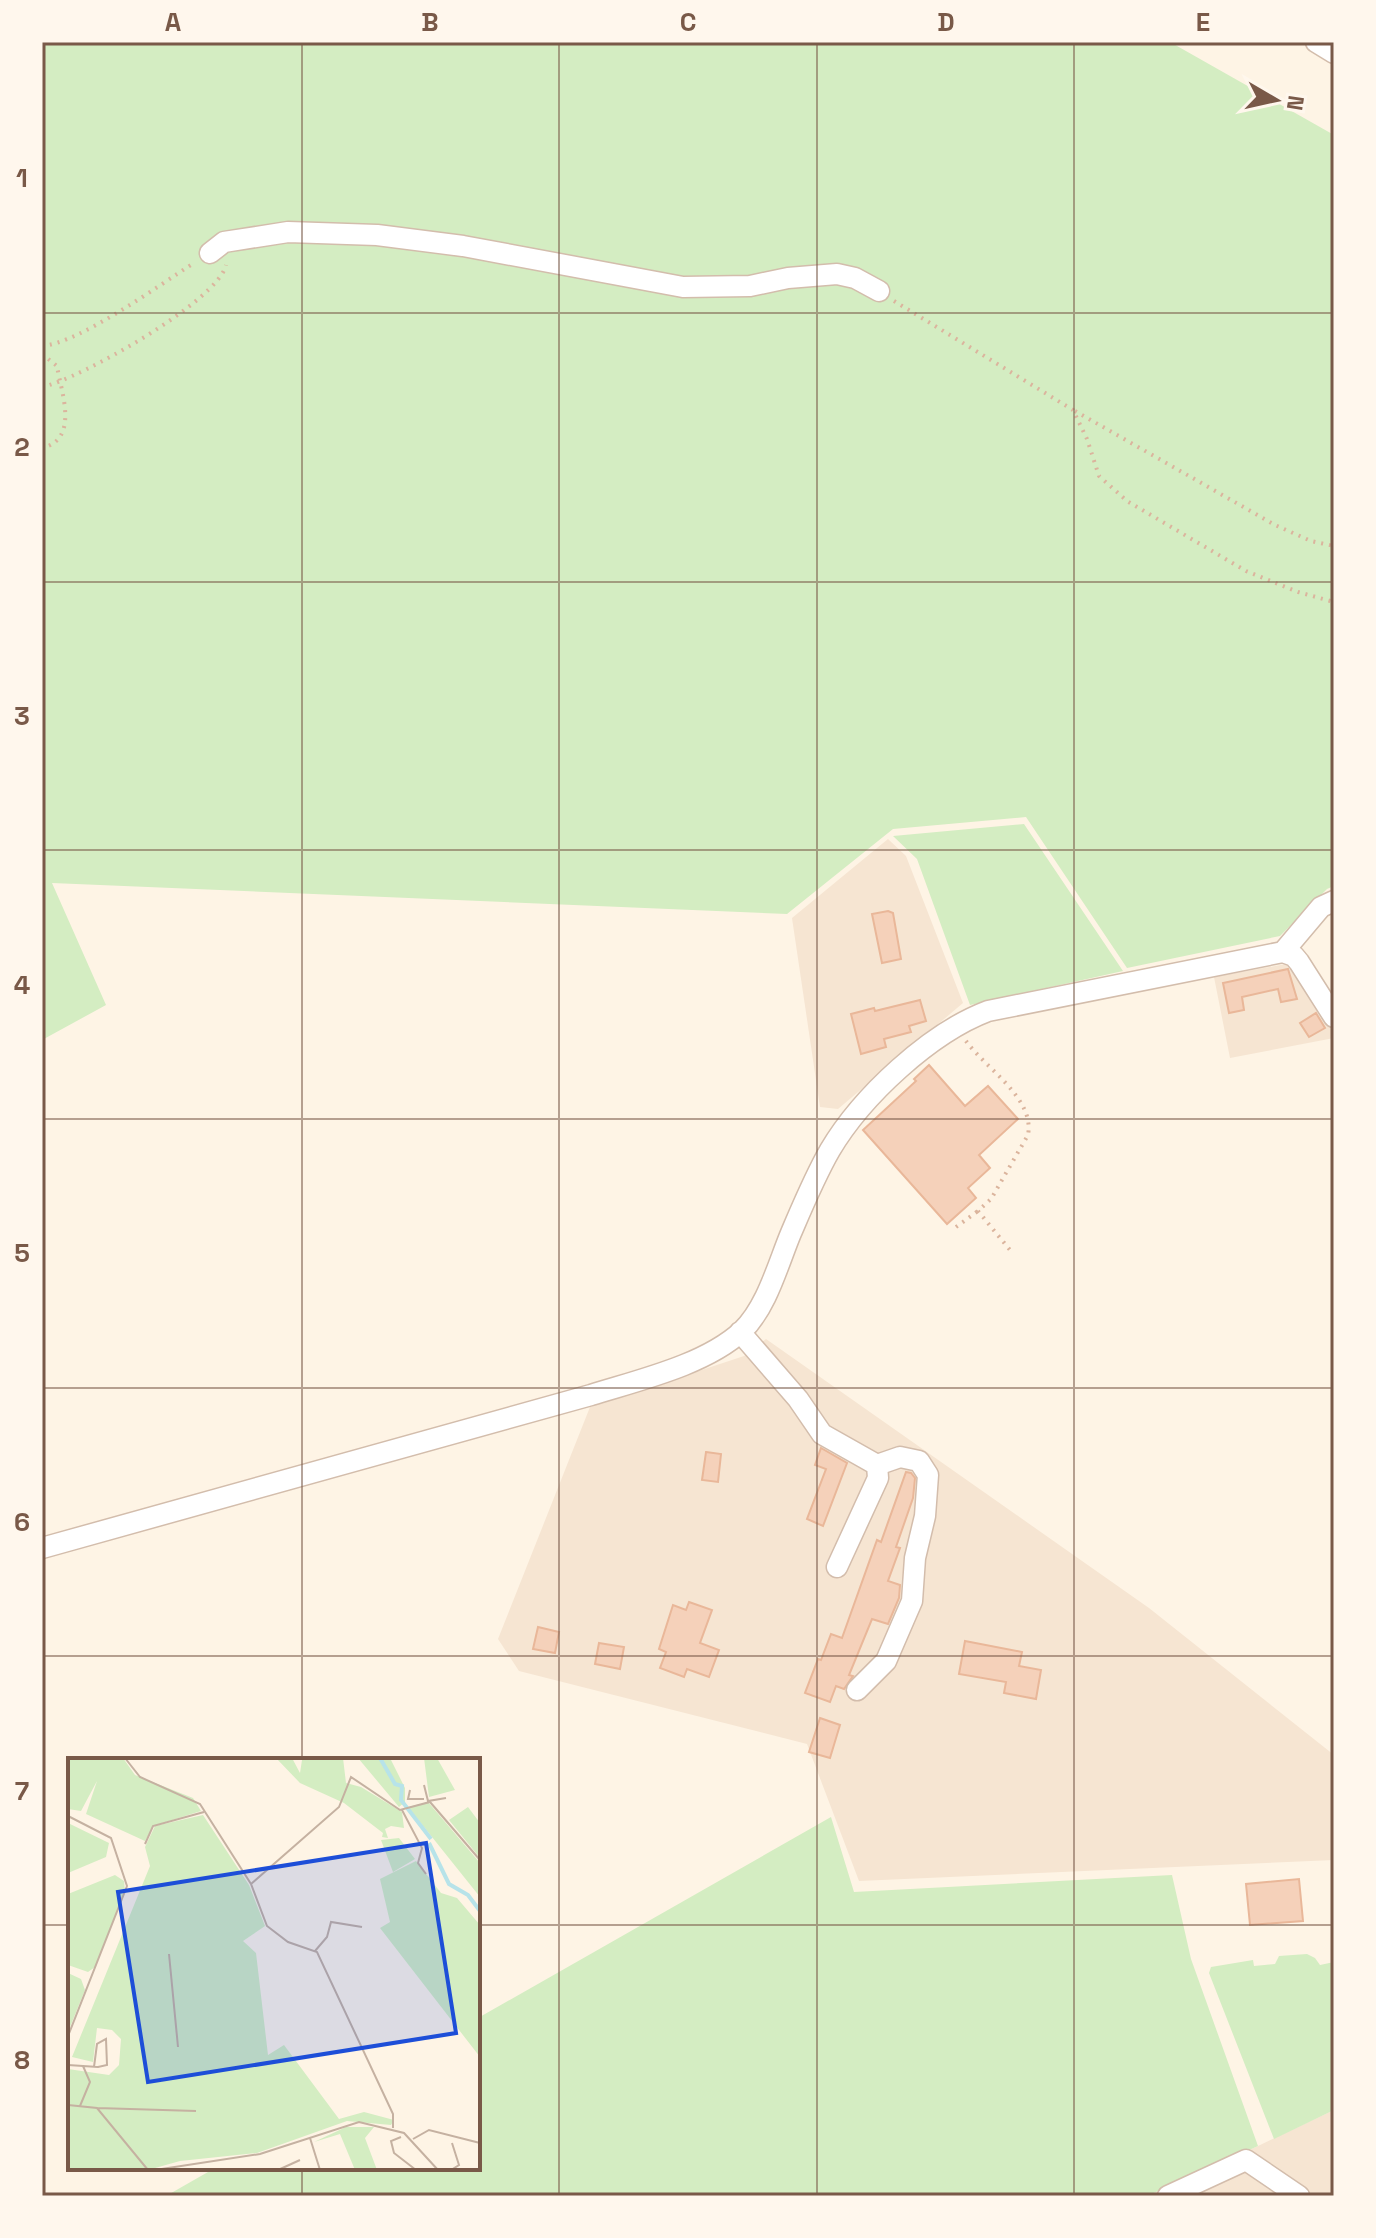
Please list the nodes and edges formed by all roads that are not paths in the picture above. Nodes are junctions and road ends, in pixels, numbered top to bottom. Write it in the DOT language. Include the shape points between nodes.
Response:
graph roads {
  1 [pos="1316,42"];
  2 [pos="1334,53"];
  3 [pos="217,248"];
  4 [pos="879,291"];
  5 [pos="1334,901"];
  6 [pos="1283,952"];
  7 [pos="1334,1017"];
  8 [pos="740,1332"];
  9 [pos="877,1465"];
  10 [pos="42,1548"];
  11 [pos="837,1567"];
  12 [pos="857,1690"];
  13 [pos="1168,2196"];
  14 [pos="1299,2196"];
  1 -- 2 [label="street"];
  3 -- 4 [label="street" via="288,232 377,235 683,287 750,286 837,274"];
  5 -- 6 [label="street" via="1321,907"];
  6 -- 7 [label="street" via="1299,962"];
  6 -- 8 [label="street" via="988,1011 956,1026 906,1062 831,1148 759,1308"];
  8 -- 9 [label="street" via="822,1434"];
  8 -- 10 [label="street" via="725,1345 669,1370 591,1395"];
  9 -- 11 [label="street" via="878,1478"];
  9 -- 12 [label="street" via="900,1457 919,1461 928,1475 925,1516 912,1601 886,1661"];
  13 -- 14 [label="street" via="1246,2160"];
}
